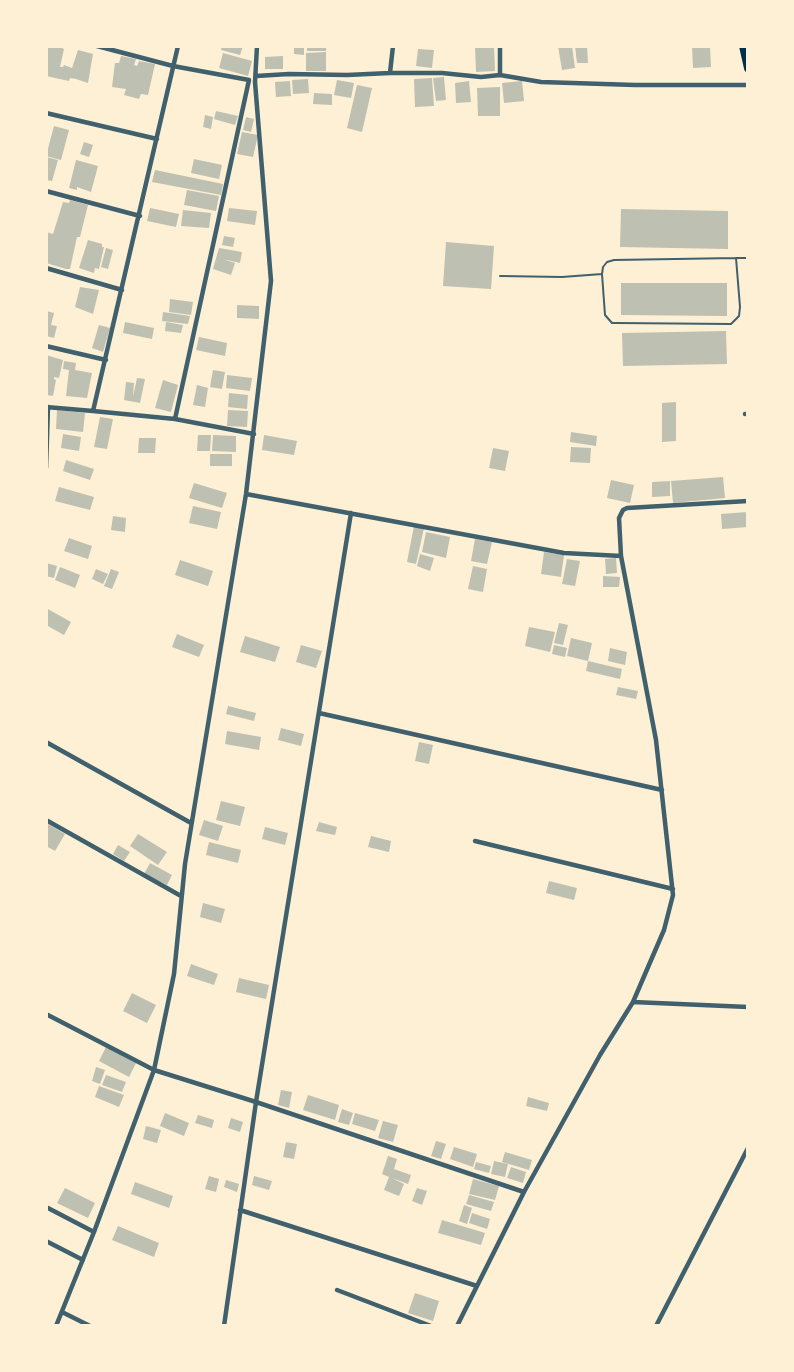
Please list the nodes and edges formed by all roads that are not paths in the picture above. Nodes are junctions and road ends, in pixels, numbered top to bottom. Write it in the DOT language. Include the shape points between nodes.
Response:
graph roads {
  1 [pos="97,46"];
  2 [pos="178,46"];
  3 [pos="257,46"];
  4 [pos="393,46"];
  5 [pos="500,46"];
  6 [pos="743,46"];
  7 [pos="173,66"];
  8 [pos="747,68"];
  9 [pos="390,73"];
  10 [pos="500,75"];
  11 [pos="256,79"];
  12 [pos="249,80"];
  13 [pos="747,85"];
  14 [pos="46,113"];
  15 [pos="157,139"];
  16 [pos="46,190"];
  17 [pos="140,216"];
  18 [pos="736,258"];
  19 [pos="747,258"];
  20 [pos="46,268"];
  21 [pos="602,274"];
  22 [pos="500,276"];
  23 [pos="122,290"];
  24 [pos="46,346"];
  25 [pos="106,360"];
  26 [pos="47,407"];
  27 [pos="93,411"];
  28 [pos="175,419"];
  29 [pos="254,434"];
  30 [pos="46,468"];
  31 [pos="246,494"];
  32 [pos="747,501"];
  33 [pos="351,513"];
  34 [pos="621,556"];
  35 [pos="319,713"];
  36 [pos="46,741"];
  37 [pos="662,790"];
  38 [pos="46,820"];
  39 [pos="191,823"];
  40 [pos="475,841"];
  41 [pos="673,889"];
  42 [pos="181,896"];
  43 [pos="633,1002"];
  44 [pos="747,1007"];
  45 [pos="46,1014"];
  46 [pos="154,1070"];
  47 [pos="256,1101"];
  48 [pos="747,1148"];
  49 [pos="524,1192"];
  50 [pos="46,1207"];
  51 [pos="240,1210"];
  52 [pos="94,1232"];
  53 [pos="46,1242"];
  54 [pos="83,1260"];
  55 [pos="477,1286"];
  56 [pos="337,1290"];
  57 [pos="62,1312"];
  58 [pos="56,1326"];
  59 [pos="90,1326"];
  60 [pos="224,1326"];
  61 [pos="431,1326"];
  62 [pos="457,1326"];
  63 [pos="656,1326"];
  1 -- 7 [label="street"];
  2 -- 7 [label="street"];
  3 -- 11 [label="street"];
  4 -- 9 [label="street"];
  5 -- 10 [label="street"];
  6 -- 8 [label="highway"];
  7 -- 12 [label="street"];
  7 -- 15 [label="street"];
  9 -- 10 [label="street"];
  9 -- 11 [label="street" via="289,74"];
  10 -- 13 [label="street" via="541,82"];
  11 -- 12 [label="street"];
  11 -- 29 [label="street" via="271,281"];
  12 -- 28 [label="street"];
  14 -- 15 [label="street"];
  15 -- 17 [label="street"];
  16 -- 17 [label="street"];
  17 -- 23 [label="street"];
  18 -- 19 [label="lane"];
  18 -- 21 [label="lane" via="614,260 607,262"];
  18 -- 21 [label="lane" via="740,307 739,316 731,324 612,323 605,315"];
  20 -- 23 [label="street"];
  21 -- 22 [label="lane"];
  23 -- 25 [label="street"];
  24 -- 25 [label="street"];
  25 -- 27 [label="street"];
  26 -- 27 [label="street"];
  26 -- 30 [label="street"];
  27 -- 28 [label="street"];
  28 -- 29 [label="street"];
  29 -- 31 [label="street"];
  31 -- 33 [label="street"];
  31 -- 39 [label="street"];
  32 -- 34 [label="street" via="627,508 619,518"];
  33 -- 34 [label="street" via="564,553"];
  33 -- 35 [label="street"];
  34 -- 37 [label="street"];
  35 -- 37 [label="street"];
  35 -- 47 [label="street"];
  36 -- 39 [label="street"];
  37 -- 41 [label="street"];
  38 -- 42 [label="street"];
  39 -- 42 [label="street"];
  40 -- 41 [label="street"];
  41 -- 43 [label="street" via="664,930"];
  42 -- 46 [label="street" via="174,974"];
  43 -- 44 [label="street"];
  43 -- 49 [label="street"];
  45 -- 46 [label="street"];
  46 -- 47 [label="street"];
  46 -- 52 [label="street"];
  47 -- 49 [label="street"];
  47 -- 51 [label="street"];
  48 -- 63 [label="street"];
  49 -- 55 [label="street"];
  50 -- 52 [label="street"];
  51 -- 55 [label="street"];
  51 -- 60 [label="street"];
  52 -- 54 [label="street"];
  53 -- 54 [label="street"];
  54 -- 57 [label="street"];
  55 -- 62 [label="street"];
  56 -- 61 [label="street"];
  57 -- 58 [label="street"];
  57 -- 59 [label="street"];
}
